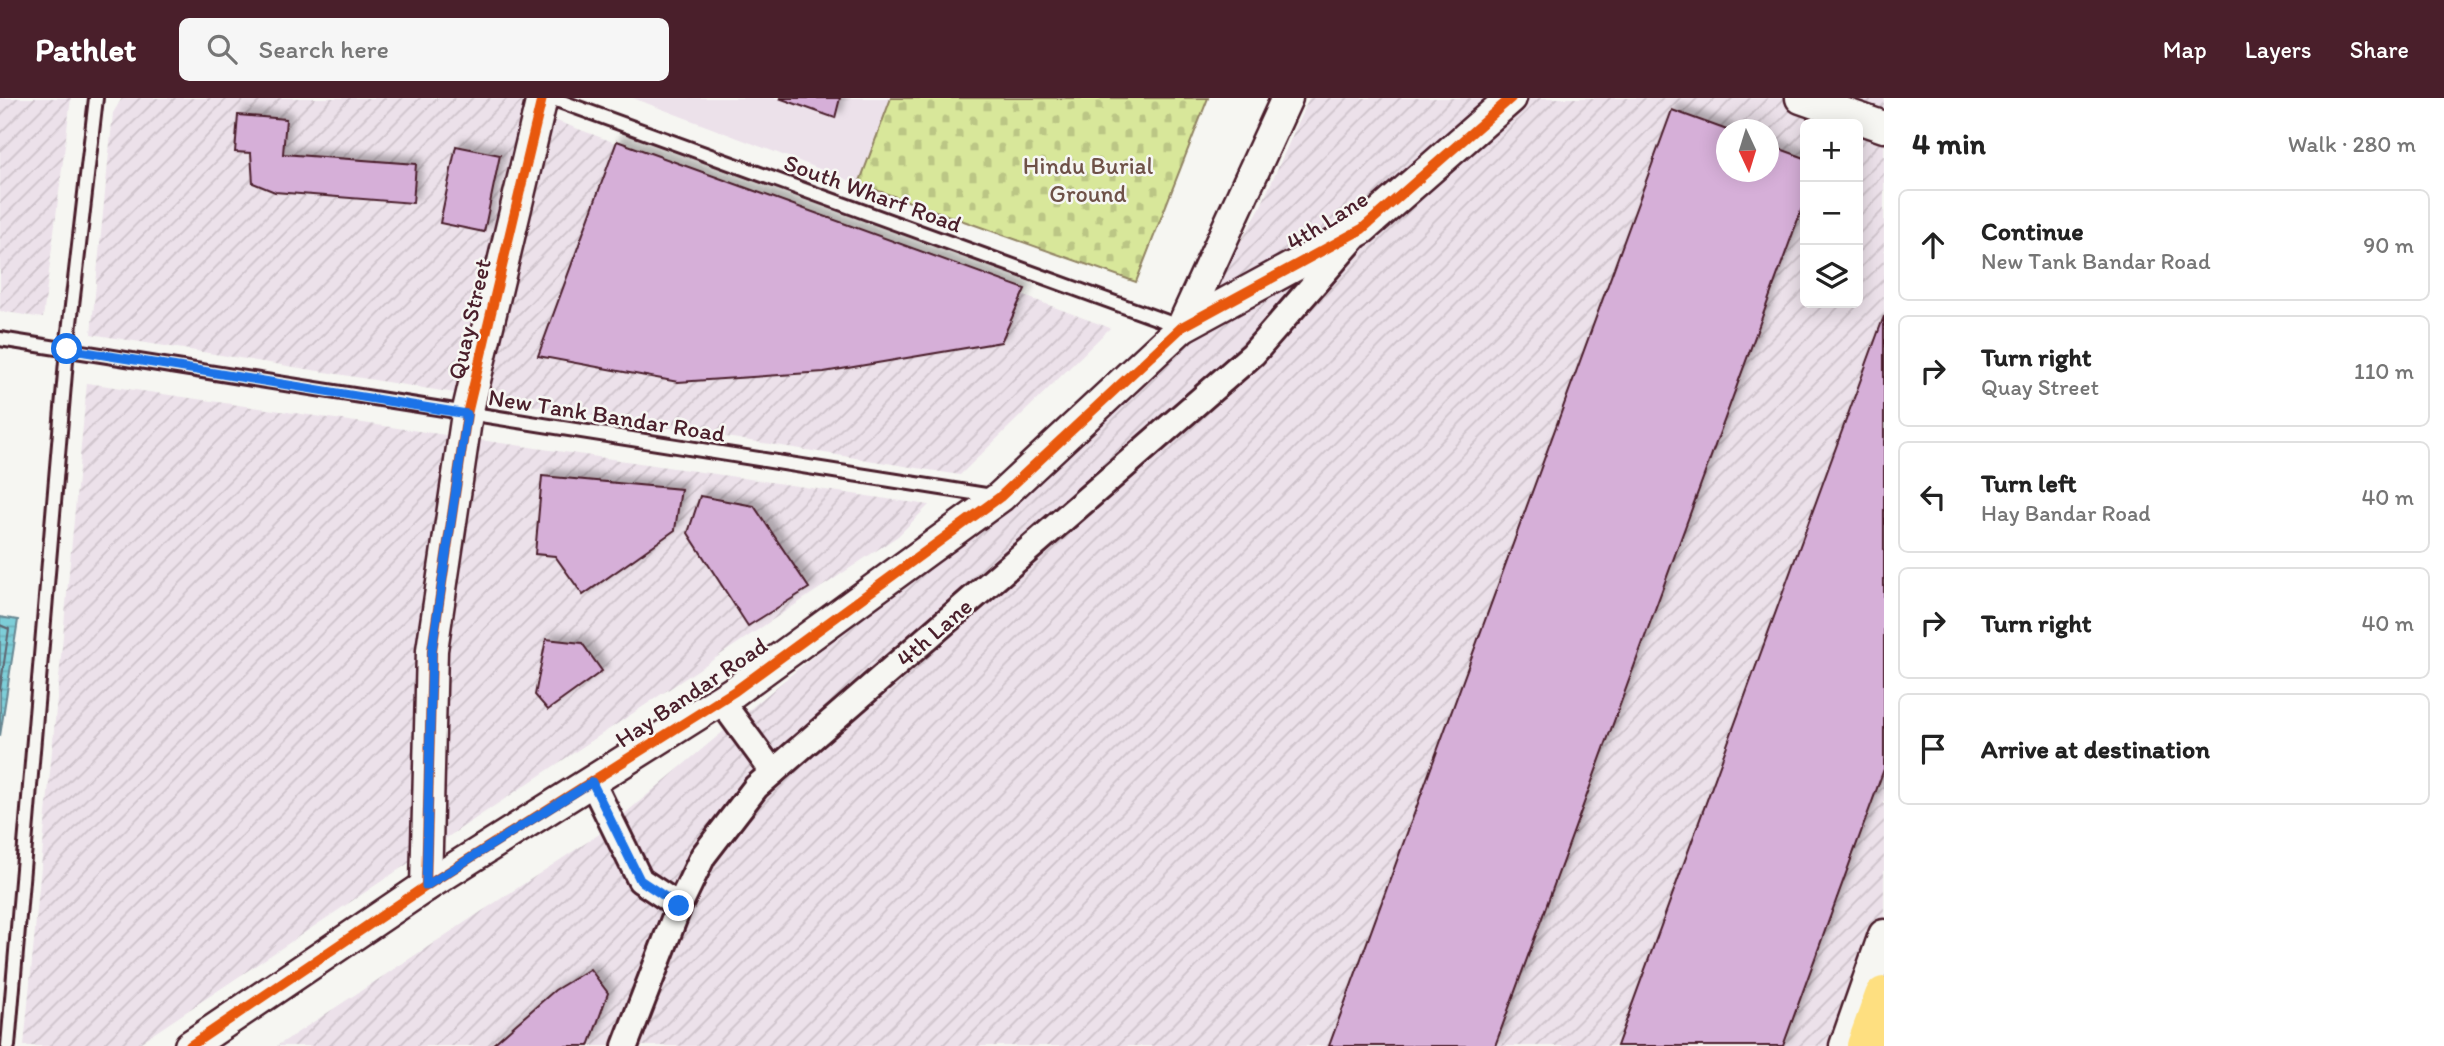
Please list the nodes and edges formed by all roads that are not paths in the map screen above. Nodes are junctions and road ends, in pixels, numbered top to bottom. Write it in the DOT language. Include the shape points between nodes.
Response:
graph roads {
  1 [pos="96,98"];
  2 [pos="542,98"];
  3 [pos="551,98"];
  4 [pos="1287,98"];
  5 [pos="1511,98"];
  6 [pos="1801,98"];
  7 [pos="1884,127"];
  8 [pos="1362,229"];
  9 [pos="1182,327"];
  10 [pos="0,339"];
  11 [pos="67,349"];
  12 [pos="467,414"];
  13 [pos="1000,497"];
  14 [pos="721,701"];
  15 [pos="773,772"];
  16 [pos="592,782"];
  17 [pos="426,886"];
  18 [pos="679,906"];
  19 [pos="1884,935"];
  20 [pos="1884,996"];
  21 [pos="8,1046"];
  22 [pos="190,1046"];
  23 [pos="625,1046"];
  24 [pos="1845,1046"];
  25 [pos="1866,1046"];
  1 -- 11 [label="lane"];
  2 -- 12 [label="street, Quay Street"];
  3 -- 9 [label="lane, South Wharf Road"];
  4 -- 9 [label="street"];
  5 -- 8 [label="street, 4th Lane"];
  6 -- 7 [label="street"];
  8 -- 9 [label="street, 4th Lane"];
  8 -- 15 [label="street, 4th Lane" via="1253,354"];
  9 -- 13 [label="street, Hay Bandar Road"];
  10 -- 11 [label="lane, New Tank Bandar Road"];
  11 -- 12 [label="lane, New Tank Bandar Road"];
  11 -- 21 [label="lane"];
  12 -- 13 [label="lane, New Tank Bandar Road"];
  12 -- 17 [label="street, Quay Street" via="432,650"];
  13 -- 14 [label="street, Hay Bandar Road"];
  14 -- 15 [label="street"];
  14 -- 16 [label="street, Hay Bandar Road"];
  15 -- 18 [label="street, 4th Lane" via="703,856"];
  16 -- 17 [label="street, Hay Bandar Road"];
  16 -- 18 [label="street" via="640,880"];
  17 -- 22 [label="street, Hay Bandar Road"];
  18 -- 23 [label="street, 4th Lane"];
  19 -- 24 [label="street"];
  20 -- 25 [label="highway"];
}
